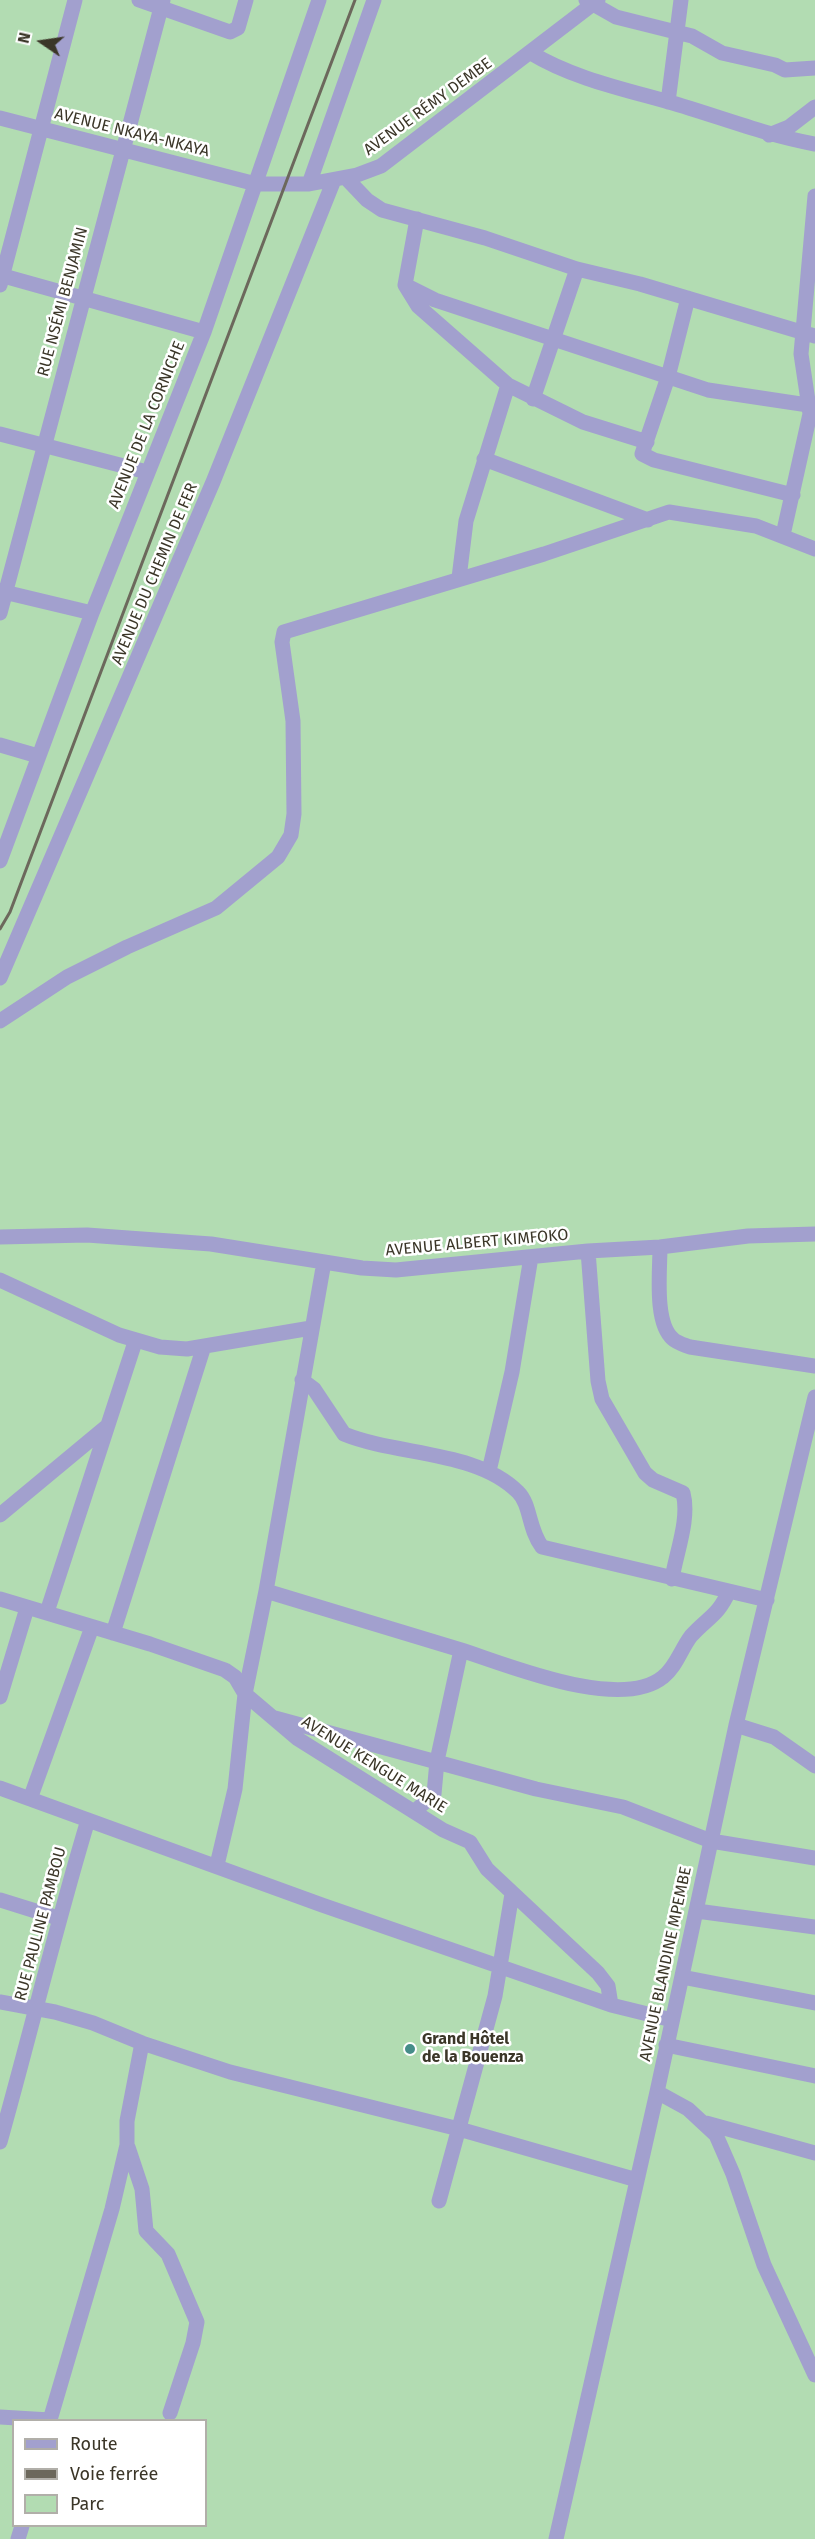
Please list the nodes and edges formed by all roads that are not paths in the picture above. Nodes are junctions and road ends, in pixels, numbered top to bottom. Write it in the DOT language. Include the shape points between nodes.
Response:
graph roads {
  1 [pos="75,0"];
  2 [pos="139,0"];
  3 [pos="246,0"];
  4 [pos="319,0"];
  5 [pos="374,0"];
  6 [pos="681,0"];
  7 [pos="592,2"];
  8 [pos="162,3"];
  9 [pos="675,32"];
  10 [pos="531,53"];
  11 [pos="815,68"];
  12 [pos="668,102"];
  13 [pos="815,107"];
  14 [pos="0,118"];
  15 [pos="40,128"];
  16 [pos="769,135"];
  17 [pos="815,144"];
  18 [pos="123,149"];
  19 [pos="340,179"];
  20 [pos="256,184"];
  21 [pos="309,184"];
  22 [pos="815,196"];
  23 [pos="417,219"];
  24 [pos="812,268"];
  25 [pos="577,269"];
  26 [pos="1,279"];
  27 [pos="405,285"];
  28 [pos="82,298"];
  29 [pos="688,298"];
  30 [pos="204,332"];
  31 [pos="808,334"];
  32 [pos="553,340"];
  33 [pos="668,377"];
  34 [pos="508,385"];
  35 [pos="533,399"];
  36 [pos="812,405"];
  37 [pos="0,434"];
  38 [pos="647,442"];
  39 [pos="44,445"];
  40 [pos="484,459"];
  41 [pos="807,471"];
  42 [pos="147,472"];
  43 [pos="793,495"];
  44 [pos="648,520"];
  45 [pos="783,535"];
  46 [pos="815,549"];
  47 [pos="459,578"];
  48 [pos="3,592"];
  49 [pos="0,613"];
  50 [pos="92,613"];
  51 [pos="0,745"];
  52 [pos="38,756"];
  53 [pos="0,861"];
  54 [pos="0,978"];
  55 [pos="0,1021"];
  56 [pos="815,1234"];
  57 [pos="0,1237"];
  58 [pos="660,1247"];
  59 [pos="588,1251"];
  60 [pos="531,1257"];
  61 [pos="324,1262"];
  62 [pos="0,1280"];
  63 [pos="311,1328"];
  64 [pos="135,1342"];
  65 [pos="204,1346"];
  66 [pos="815,1366"];
  67 [pos="302,1380"];
  68 [pos="815,1397"];
  69 [pos="107,1426"];
  70 [pos="489,1471"];
  71 [pos="0,1515"];
  72 [pos="672,1579"];
  73 [pos="729,1591"];
  74 [pos="266,1592"];
  75 [pos="0,1599"];
  76 [pos="767,1600"];
  77 [pos="27,1608"];
  78 [pos="47,1612"];
  79 [pos="92,1627"];
  80 [pos="113,1633"];
  81 [pos="461,1650"];
  82 [pos="245,1694"];
  83 [pos="0,1697"];
  84 [pos="272,1718"];
  85 [pos="736,1725"];
  86 [pos="437,1761"];
  87 [pos="815,1766"];
  88 [pos="0,1788"];
  89 [pos="30,1799"];
  90 [pos="415,1811"];
  91 [pos="87,1820"];
  92 [pos="711,1841"];
  93 [pos="815,1858"];
  94 [pos="217,1865"];
  95 [pos="512,1894"];
  96 [pos="0,1900"];
  97 [pos="697,1911"];
  98 [pos="58,1918"];
  99 [pos="815,1928"];
  100 [pos="501,1965"];
  101 [pos="682,1977"];
  102 [pos="0,2002"];
  103 [pos="815,2002"];
  104 [pos="611,2005"];
  105 [pos="37,2008"];
  106 [pos="672,2020"];
  107 [pos="142,2043"];
  108 [pos="666,2045"];
  109 [pos="815,2076"];
  110 [pos="657,2092"];
  111 [pos="706,2123"];
  112 [pos="459,2129"];
  113 [pos="0,2142"];
  114 [pos="127,2145"];
  115 [pos="815,2153"];
  116 [pos="637,2180"];
  117 [pos="439,2201"];
  118 [pos="815,2375"];
  119 [pos="170,2413"];
  120 [pos="0,2417"];
  121 [pos="25,2419"];
  122 [pos="51,2419"];
  123 [pos="556,2539"];
  1 -- 15 [label="street"];
  2 -- 8 [label="street"];
  3 -- 8 [label="street" via="238,28 230,32"];
  4 -- 20 [label="street, AVENUE DE LA CORNICHE"];
  5 -- 21 [label="street"];
  6 -- 9 [label="street"];
  7 -- 9 [label="street" via="615,17"];
  7 -- 10 [label="street, AVENUE RÉMY DEMBE"];
  8 -- 18 [label="street, RUE NSÉMI BENJAMIN"];
  9 -- 11 [label="street" via="722,52 785,70"];
  9 -- 12 [label="street"];
  10 -- 12 [label="street" via="550,65"];
  10 -- 19 [label="street, AVENUE RÉMY DEMBE" via="381,166"];
  12 -- 16 [label="street"];
  13 -- 16 [label="street" via="789,127"];
  14 -- 15 [label="street, AVENUE NKAYA-NKAYA"];
  15 -- 18 [label="street, AVENUE NKAYA-NKAYA"];
  15 -- 26 [label="street"];
  16 -- 17 [label="street"];
  18 -- 20 [label="street, AVENUE NKAYA-NKAYA"];
  18 -- 28 [label="street, RUE NSÉMI BENJAMIN"];
  19 -- 21 [label="street, AVENUE RÉMY DEMBE"];
  19 -- 23 [label="street" via="382,210"];
  19 -- 54 [label="street, AVENUE DU CHEMIN DE FER"];
  20 -- 21 [label="street, AVENUE RÉMY DEMBE"];
  20 -- 30 [label="street, AVENUE DE LA CORNICHE"];
  22 -- 24 [label="street"];
  23 -- 25 [label="street"];
  23 -- 27 [label="street"];
  24 -- 31 [label="street"];
  25 -- 29 [label="street"];
  25 -- 32 [label="street"];
  26 -- 28 [label="street"];
  27 -- 32 [label="street" via="435,300"];
  27 -- 34 [label="street" via="418,306"];
  28 -- 30 [label="street"];
  28 -- 39 [label="street, RUE NSÉMI BENJAMIN"];
  29 -- 31 [label="street"];
  29 -- 33 [label="street"];
  30 -- 42 [label="street, AVENUE DE LA CORNICHE"];
  31 -- 36 [label="street" via="802,366"];
  32 -- 33 [label="street"];
  32 -- 35 [label="street"];
  33 -- 36 [label="street" via="708,390"];
  33 -- 38 [label="street"];
  34 -- 35 [label="street"];
  34 -- 40 [label="street"];
  35 -- 38 [label="street" via="583,422"];
  36 -- 41 [label="street"];
  37 -- 39 [label="street"];
  38 -- 43 [label="street" via="642,454 654,460"];
  39 -- 42 [label="street"];
  39 -- 48 [label="street, RUE NSÉMI BENJAMIN"];
  40 -- 44 [label="street"];
  40 -- 47 [label="street" via="466,521"];
  41 -- 43 [label="street"];
  42 -- 50 [label="street, AVENUE DE LA CORNICHE"];
  43 -- 45 [label="street"];
  44 -- 45 [label="street" via="659,514 679,512"];
  44 -- 47 [label="street"];
  45 -- 46 [label="street"];
  47 -- 55 [label="street" via="284,632 282,642 294,730 294,814 291,835 278,857 216,908 67,977"];
  48 -- 49 [label="street, RUE NSÉMI BENJAMIN"];
  48 -- 50 [label="street"];
  50 -- 52 [label="street, AVENUE DE LA CORNICHE"];
  51 -- 52 [label="street"];
  52 -- 53 [label="street, AVENUE DE LA CORNICHE"];
  56 -- 58 [label="street, AVENUE ALBERT KIMFOKO" via="748,1236"];
  57 -- 61 [label="street, AVENUE ALBERT KIMFOKO" via="87,1235 211,1244"];
  58 -- 59 [label="street, AVENUE ALBERT KIMFOKO"];
  58 -- 66 [label="street" via="659,1300 667,1333 674,1341 690,1347"];
  59 -- 60 [label="street, AVENUE ALBERT KIMFOKO"];
  59 -- 72 [label="street" via="597,1381 602,1399 645,1473 683,1492 685,1499"];
  60 -- 61 [label="street, AVENUE ALBERT KIMFOKO" via="396,1270"];
  60 -- 70 [label="street" via="512,1372"];
  61 -- 63 [label="street"];
  62 -- 64 [label="street"];
  63 -- 65 [label="street"];
  63 -- 67 [label="street"];
  64 -- 65 [label="street" via="173,1348"];
  64 -- 69 [label="street"];
  65 -- 80 [label="street"];
  67 -- 70 [label="street" via="314,1389 344,1434"];
  67 -- 74 [label="street"];
  68 -- 76 [label="street, AVENUE BLANDINE MPEMBE"];
  69 -- 71 [label="street"];
  69 -- 78 [label="street"];
  70 -- 72 [label="street" via="518,1492 532,1532 542,1547"];
  72 -- 73 [label="street"];
  73 -- 76 [label="street"];
  73 -- 81 [label="street" via="716,1615 692,1636 662,1678 639,1688 585,1687"];
  74 -- 81 [label="street"];
  74 -- 82 [label="street"];
  75 -- 77 [label="street, AVENUE KENGUE MARIE"];
  76 -- 85 [label="street, AVENUE BLANDINE MPEMBE"];
  77 -- 78 [label="street, AVENUE KENGUE MARIE"];
  77 -- 83 [label="street"];
  78 -- 79 [label="street, AVENUE KENGUE MARIE"];
  79 -- 80 [label="street, AVENUE KENGUE MARIE"];
  79 -- 89 [label="street"];
  80 -- 82 [label="street, AVENUE KENGUE MARIE" via="213,1665 235,1677"];
  81 -- 86 [label="street"];
  82 -- 84 [label="street, AVENUE KENGUE MARIE"];
  82 -- 94 [label="street" via="235,1789"];
  84 -- 86 [label="street"];
  84 -- 90 [label="street, AVENUE KENGUE MARIE" via="357,1778"];
  85 -- 87 [label="street" via="774,1737"];
  85 -- 92 [label="street, AVENUE BLANDINE MPEMBE"];
  86 -- 90 [label="street" via="434,1794"];
  86 -- 92 [label="street" via="536,1789 623,1807"];
  88 -- 89 [label="street"];
  89 -- 91 [label="street"];
  90 -- 95 [label="street, AVENUE KENGUE MARIE" via="470,1842 487,1869"];
  91 -- 94 [label="street"];
  91 -- 98 [label="street, RUE PAULINE PAMBOU"];
  92 -- 93 [label="street"];
  92 -- 97 [label="street, AVENUE BLANDINE MPEMBE"];
  94 -- 100 [label="street"];
  95 -- 100 [label="street"];
  95 -- 104 [label="street, AVENUE KENGUE MARIE" via="598,1973 608,1986"];
  96 -- 98 [label="street"];
  97 -- 99 [label="street"];
  97 -- 101 [label="street, AVENUE BLANDINE MPEMBE"];
  98 -- 105 [label="street, RUE PAULINE PAMBOU"];
  100 -- 104 [label="street"];
  100 -- 112 [label="street"];
  101 -- 103 [label="street"];
  101 -- 106 [label="street, AVENUE BLANDINE MPEMBE"];
  102 -- 105 [label="street"];
  104 -- 106 [label="street"];
  105 -- 107 [label="street" via="93,2023"];
  105 -- 113 [label="street, RUE PAULINE PAMBOU"];
  106 -- 108 [label="street, AVENUE BLANDINE MPEMBE"];
  107 -- 112 [label="street" via="292,2089"];
  107 -- 114 [label="street" via="127,2121"];
  108 -- 109 [label="street"];
  108 -- 110 [label="street, AVENUE BLANDINE MPEMBE"];
  110 -- 111 [label="street"];
  110 -- 116 [label="street, AVENUE BLANDINE MPEMBE"];
  111 -- 115 [label="street"];
  111 -- 118 [label="street" via="724,2151 764,2265"];
  112 -- 116 [label="street"];
  112 -- 117 [label="street"];
  114 -- 119 [label="street" via="142,2189 146,2231 168,2254 197,2322"];
  114 -- 122 [label="street"];
  116 -- 123 [label="street, AVENUE BLANDINE MPEMBE"];
  120 -- 121 [label="street"];
}
